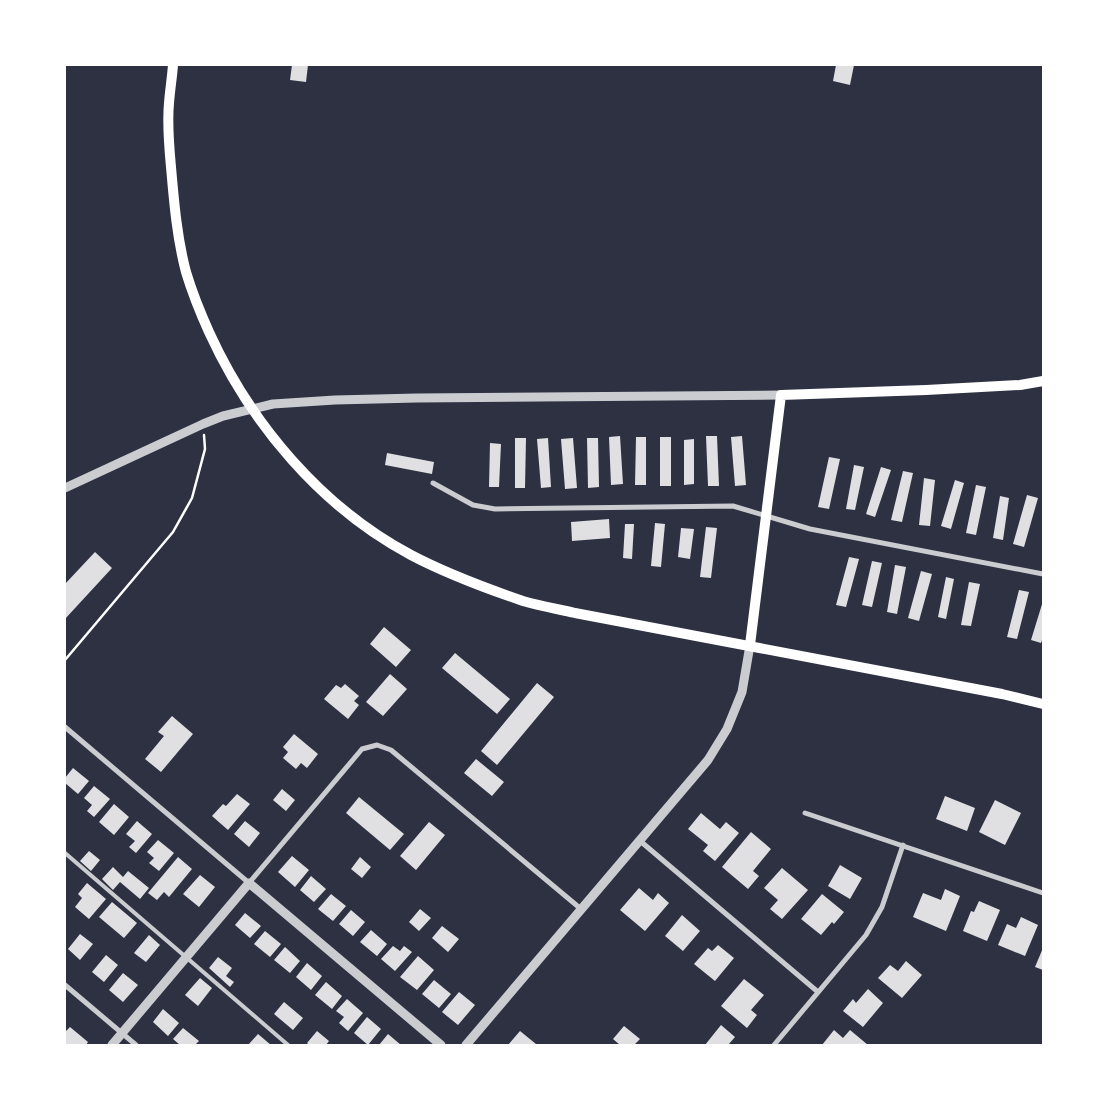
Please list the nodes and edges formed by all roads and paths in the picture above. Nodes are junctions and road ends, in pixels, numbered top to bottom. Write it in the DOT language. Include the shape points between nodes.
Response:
graph roads {
  1 [pos="173,65"];
  2 [pos="1043,381"];
  3 [pos="781,395"];
  4 [pos="203,424"];
  5 [pos="433,483"];
  6 [pos="65,488"];
  7 [pos="766,516"];
  8 [pos="1043,574"];
  9 [pos="750,645"];
  10 [pos="65,660"];
  11 [pos="1043,704"];
  12 [pos="65,727"];
  13 [pos="805,813"];
  14 [pos="639,840"];
  15 [pos="903,845"];
  16 [pos="65,853"];
  17 [pos="248,883"];
  18 [pos="1043,893"];
  19 [pos="581,909"];
  20 [pos="186,958"];
  21 [pos="65,985"];
  22 [pos="818,992"];
  23 [pos="122,1033"];
  24 [pos="112,1045"];
  25 [pos="136,1045"];
  26 [pos="288,1045"];
  27 [pos="442,1045"];
  28 [pos="466,1045"];
  29 [pos="774,1045"];
  1 -- 9 [label="main road" via="169,104 170,163 186,272 200,311 236,383 282,448 309,478 372,531 411,555 470,582 525,601 575,613"];
  2 -- 3 [label="main road" via="1020,385"];
  3 -- 4 [label="street" via="336,400 274,404"];
  3 -- 7 [label="main road"];
  4 -- 6 [label="street"];
  4 -- 10 [label="path" via="205,449 192,498 173,532"];
  5 -- 7 [label="street" via="473,505 495,509 733,506"];
  7 -- 8 [label="street" via="810,529"];
  7 -- 9 [label="main road"];
  9 -- 11 [label="main road"];
  9 -- 14 [label="street" via="742,692 728,728 708,760"];
  12 -- 17 [label="street"];
  13 -- 15 [label="street"];
  14 -- 19 [label="street"];
  14 -- 22 [label="street"];
  15 -- 18 [label="street"];
  15 -- 22 [label="street" via="882,906 866,936"];
  16 -- 20 [label="lane"];
  17 -- 19 [label="street" via="362,749 377,744 391,750"];
  17 -- 20 [label="street"];
  17 -- 27 [label="street"];
  19 -- 28 [label="street"];
  20 -- 23 [label="street"];
  20 -- 26 [label="lane"];
  21 -- 23 [label="street"];
  22 -- 29 [label="street"];
  23 -- 24 [label="street"];
  23 -- 25 [label="street"];
}
